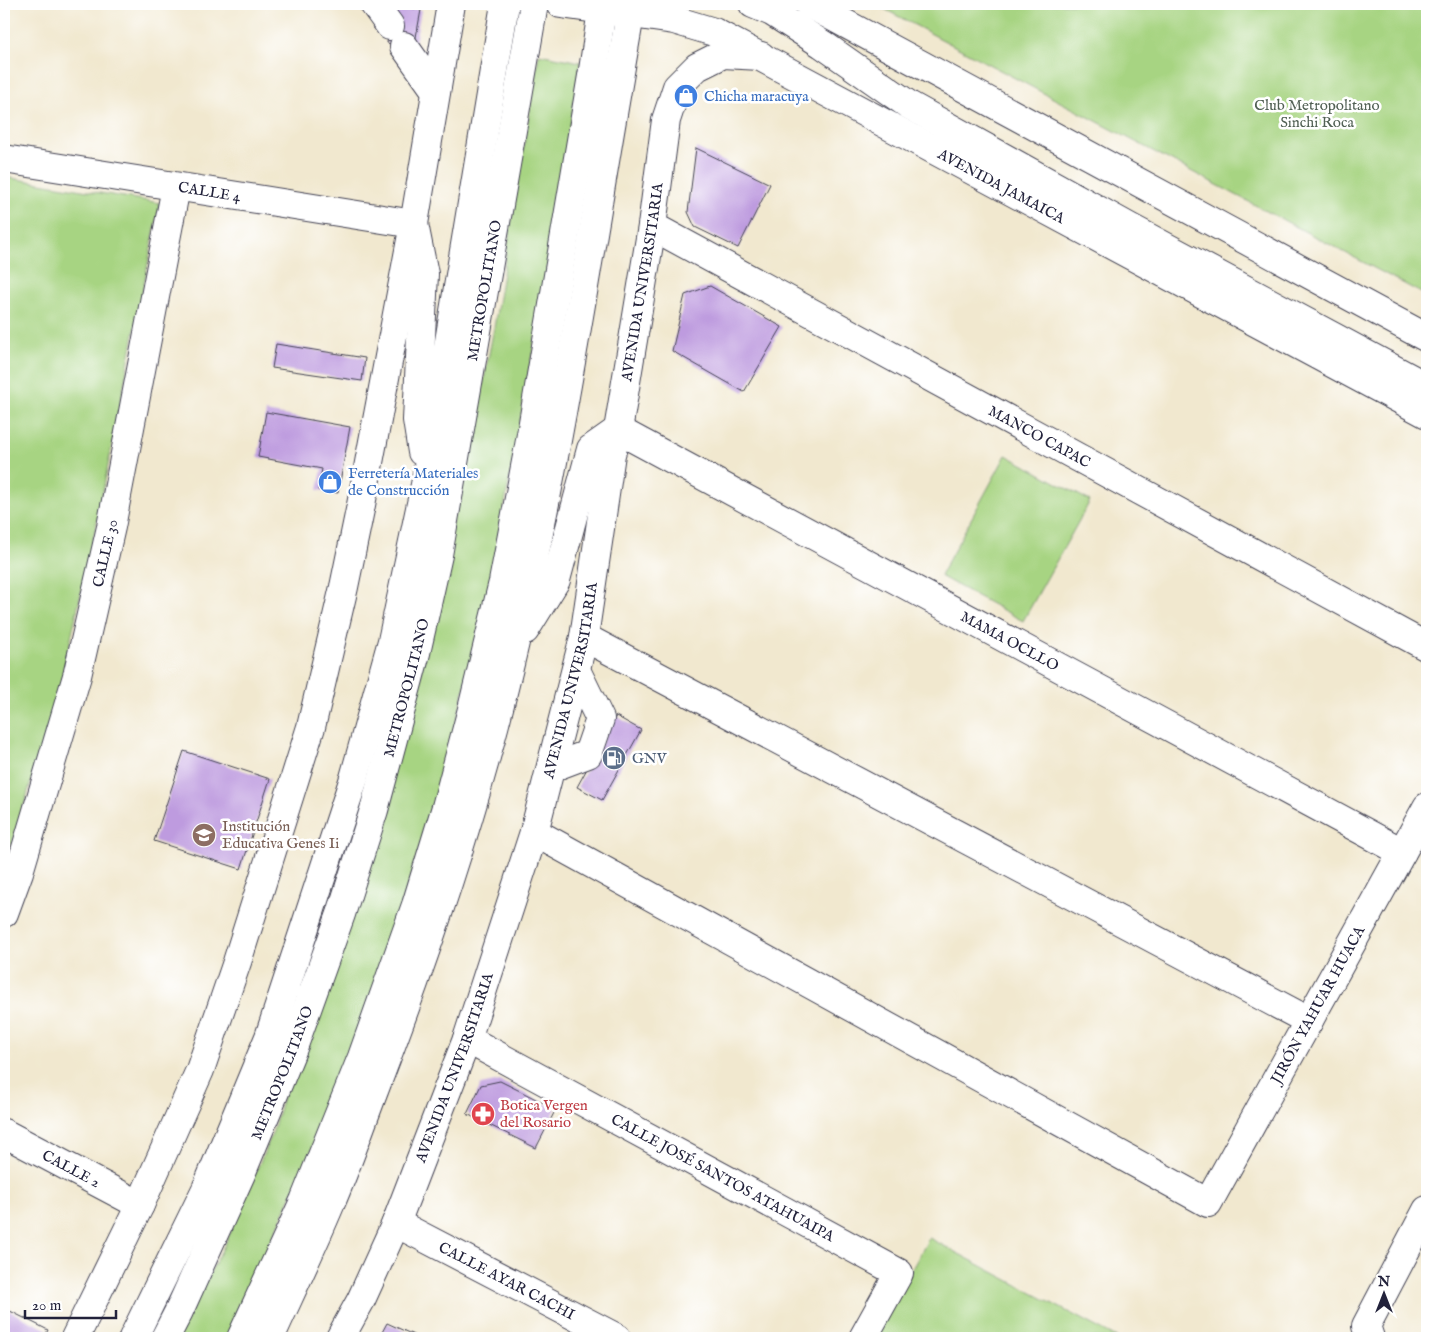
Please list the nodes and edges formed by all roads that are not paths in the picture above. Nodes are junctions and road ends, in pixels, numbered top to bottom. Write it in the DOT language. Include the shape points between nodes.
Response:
graph roads {
  1 [pos="374,4"];
  2 [pos="451,4"];
  3 [pos="505,4"];
  4 [pos="534,4"];
  5 [pos="561,4"];
  6 [pos="754,4"];
  7 [pos="809,4"];
  8 [pos="602,7"];
  9 [pos="631,9"];
  10 [pos="761,56"];
  11 [pos="436,91"];
  12 [pos="4,159"];
  13 [pos="176,187"];
  14 [pos="414,224"];
  15 [pos="652,226"];
  16 [pos="1427,338"];
  17 [pos="1427,387"];
  18 [pos="1427,414"];
  19 [pos="618,430"];
  20 [pos="426,480"];
  21 [pos="584,638"];
  22 [pos="1427,647"];
  23 [pos="514,648"];
  24 [pos="1427,806"];
  25 [pos="534,832"];
  26 [pos="1402,852"];
  27 [pos="11,868"];
  28 [pos="4,913"];
  29 [pos="1309,1021"];
  30 [pos="468,1039"];
  31 [pos="4,1133"];
  32 [pos="140,1206"];
  33 [pos="1427,1210"];
  34 [pos="396,1223"];
  35 [pos="290,1294"];
  36 [pos="75,1338"];
  37 [pos="133,1338"];
  38 [pos="165,1338"];
  39 [pos="241,1338"];
  40 [pos="270,1338"];
  41 [pos="285,1338"];
  42 [pos="340,1338"];
  43 [pos="617,1338"];
  44 [pos="863,1338"];
  45 [pos="1370,1338"];
  1 -- 11 [label="street"];
  2 -- 11 [label="street"];
  3 -- 20 [label="street"];
  4 -- 38 [label="street, METROPOLITANO" via="438,556 374,810 293,1048 241,1174"];
  5 -- 8 [label="street, AVENIDA JAMAICA"];
  6 -- 17 [label="street" via="822,44 926,115"];
  7 -- 16 [label="street"];
  8 -- 9 [label="street, AVENIDA JAMAICA"];
  8 -- 39 [label="street" via="503,582 449,798 416,905 362,1056 304,1201"];
  9 -- 10 [label="street, AVENIDA JAMAICA" via="714,32"];
  9 -- 23 [label="street" via="563,412"];
  10 -- 15 [label="street, AVENIDA UNIVERSITARIA" via="723,54 697,68 676,87 666,120"];
  10 -- 18 [label="street, AVENIDA JAMAICA"];
  11 -- 14 [label="street"];
  12 -- 13 [label="street, CALLE 4"];
  13 -- 14 [label="street, CALLE 4"];
  13 -- 27 [label="street, CALLE 30" via="111,527 77,676"];
  14 -- 20 [label="street" via="424,274 417,420"];
  14 -- 32 [label="street" via="361,505 311,727 200,1070"];
  15 -- 19 [label="street, AVENIDA UNIVERSITARIA"];
  15 -- 22 [label="street, MANCO CAPAC"];
  19 -- 21 [label="street, AVENIDA UNIVERSITARIA" via="611,454"];
  19 -- 23 [label="street" via="591,449 556,580"];
  19 -- 26 [label="street, MAMA OCLLO"];
  20 -- 37 [label="street" via="392,641 354,778 269,1037 206,1189"];
  21 -- 25 [label="street, AVENIDA UNIVERSITARIA"];
  21 -- 29 [label="street"];
  23 -- 35 [label="street" via="457,855 408,1003 331,1203"];
  24 -- 26 [label="street, JIRÓN YAHUAR HUACA"];
  25 -- 29 [label="street, JIRÓN YAHUAR HUACA" via="1208,1203"];
  25 -- 30 [label="street, AVENIDA UNIVERSITARIA"];
  26 -- 29 [label="street, JIRÓN YAHUAR HUACA"];
  27 -- 28 [label="street, CALLE 30"];
  30 -- 34 [label="street, AVENIDA UNIVERSITARIA"];
  30 -- 44 [label="street, CALLE JOSÉ SANTOS ATAHUAIPA" via="900,1273"];
  31 -- 32 [label="street, CALLE 2"];
  32 -- 36 [label="street"];
  33 -- 45 [label="street" via="1366,1326"];
  34 -- 42 [label="street, AVENIDA UNIVERSITARIA"];
  34 -- 43 [label="street, CALLE AYAR CACHI"];
  35 -- 40 [label="street"];
  35 -- 41 [label="street"];
}
